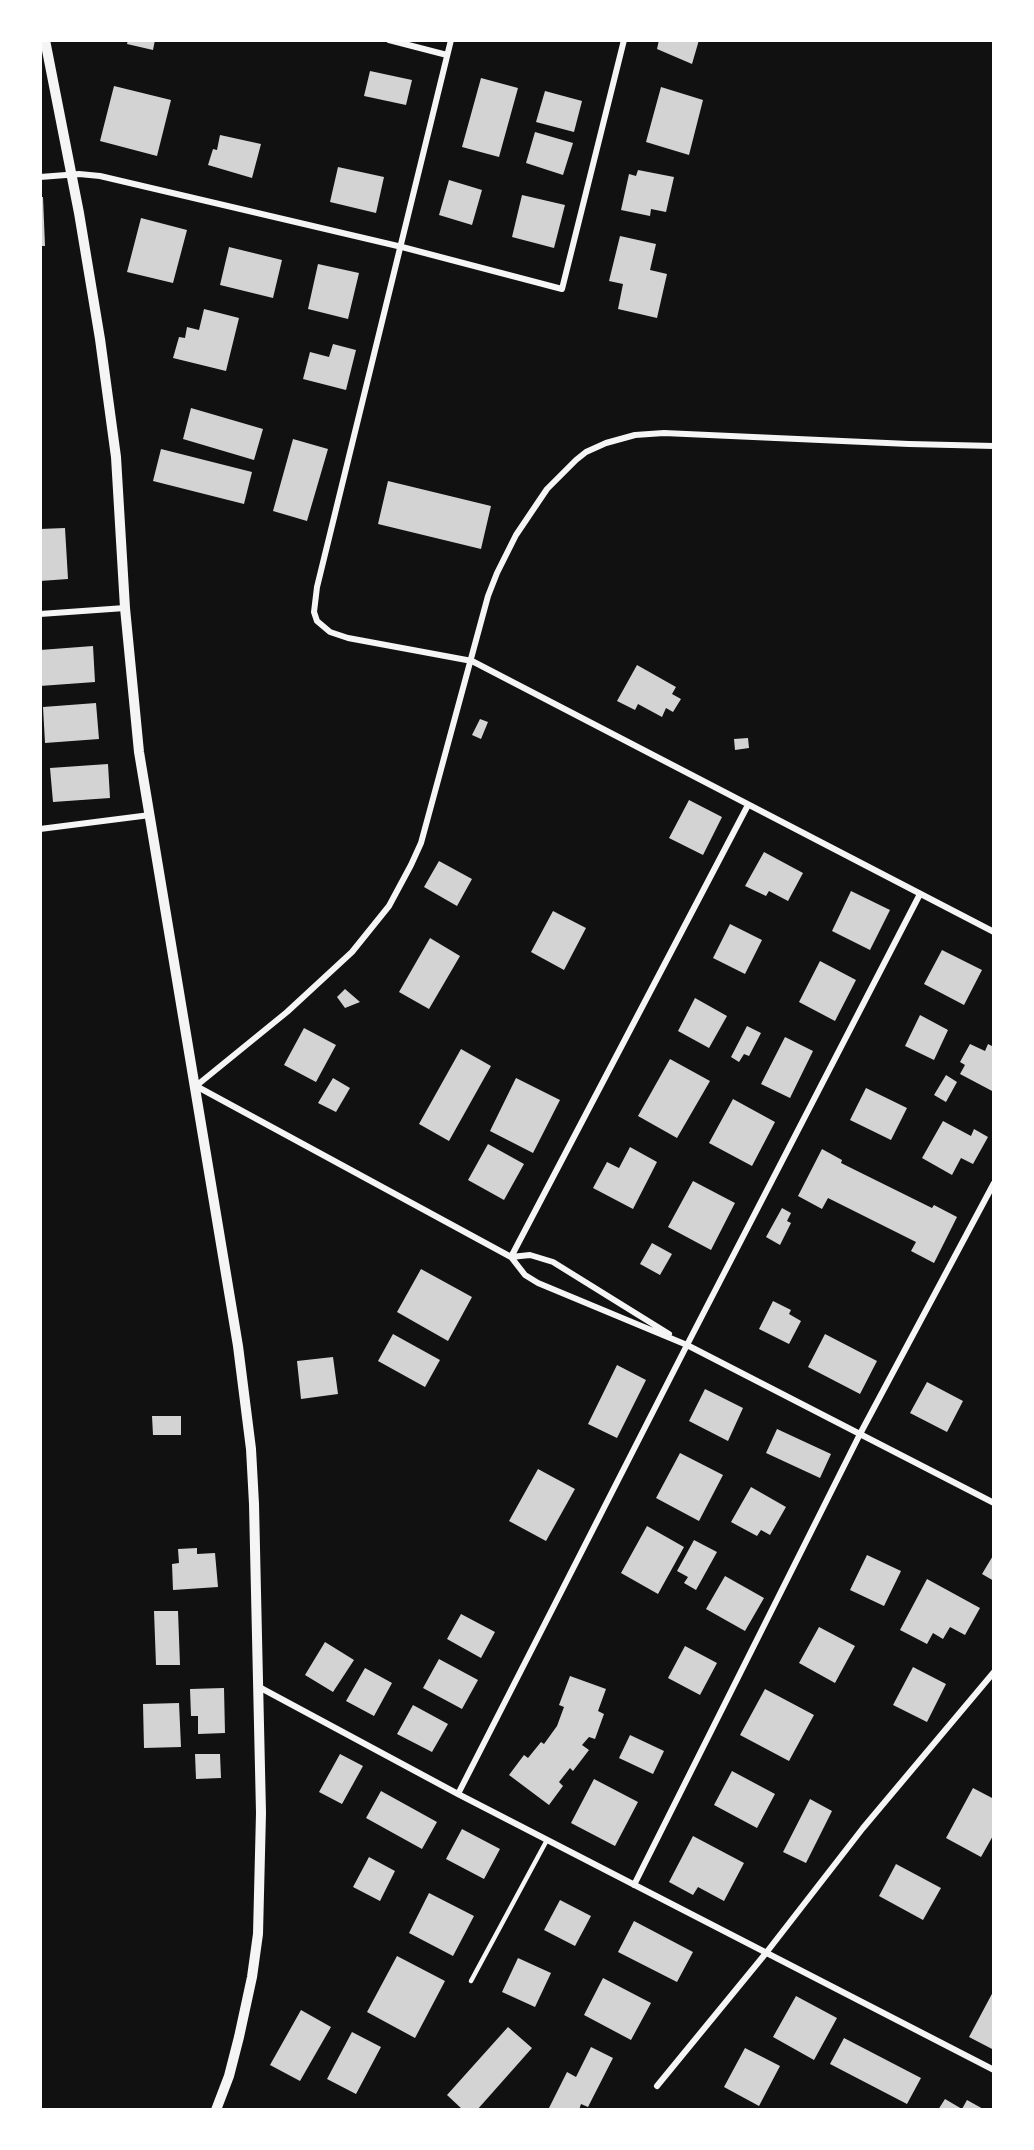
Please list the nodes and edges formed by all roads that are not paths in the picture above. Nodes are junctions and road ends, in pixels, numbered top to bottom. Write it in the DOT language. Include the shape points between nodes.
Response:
graph roads {
  1 [pos="45,40"];
  2 [pos="389,40"];
  3 [pos="451,40"];
  4 [pos="624,40"];
  5 [pos="447,55"];
  6 [pos="72,175"];
  7 [pos="40,177"];
  8 [pos="402,247"];
  9 [pos="993,446"];
  10 [pos="125,608"];
  11 [pos="40,614"];
  12 [pos="472,661"];
  13 [pos="748,805"];
  14 [pos="150,815"];
  15 [pos="40,829"];
  16 [pos="920,894"];
  17 [pos="993,932"];
  18 [pos="196,1086"];
  19 [pos="993,1183"];
  20 [pos="511,1257"];
  21 [pos="687,1345"];
  22 [pos="860,1434"];
  23 [pos="993,1503"];
  24 [pos="993,1672"];
  25 [pos="258,1686"];
  26 [pos="459,1794"];
  27 [pos="547,1840"];
  28 [pos="634,1886"];
  29 [pos="766,1953"];
  30 [pos="471,1982"];
  31 [pos="993,2070"];
  32 [pos="657,2086"];
  33 [pos="216,2109"];
  1 -- 6 [label="street"];
  2 -- 5 [label="street"];
  3 -- 5 [label="street"];
  4 -- 8 [label="street" via="562,289"];
  5 -- 8 [label="street"];
  6 -- 7 [label="street"];
  6 -- 8 [label="street" via="100,176"];
  6 -- 10 [label="street" via="116,457"];
  8 -- 12 [label="street" via="319,576 314,612 322,627 338,635"];
  9 -- 12 [label="street" via="680,432 635,435 606,443 586,452 558,477 516,535 488,596"];
  10 -- 11 [label="street"];
  10 -- 14 [label="street" via="136,727"];
  12 -- 13 [label="street"];
  12 -- 18 [label="street" via="421,843 389,906 352,952 287,1012"];
  13 -- 16 [label="street"];
  13 -- 20 [label="street"];
  14 -- 15 [label="street"];
  14 -- 18 [label="street"];
  16 -- 17 [label="street"];
  16 -- 21 [label="street"];
  18 -- 20 [label="street"];
  18 -- 25 [label="street" via="251,1449"];
  19 -- 22 [label="street"];
  20 -- 21 [label="street" via="525,1275 538,1283"];
  20 -- 21 [label="street" via="530,1255 553,1263"];
  21 -- 22 [label="street"];
  21 -- 26 [label="street"];
  22 -- 23 [label="street"];
  22 -- 28 [label="street"];
  24 -- 29 [label="street" via="863,1828"];
  25 -- 26 [label="street"];
  25 -- 33 [label="street" via="258,1935 239,2037"];
  26 -- 27 [label="street"];
  27 -- 28 [label="street"];
  27 -- 30 [label="lane"];
  28 -- 29 [label="street"];
  29 -- 31 [label="street"];
  29 -- 32 [label="street"];
}
